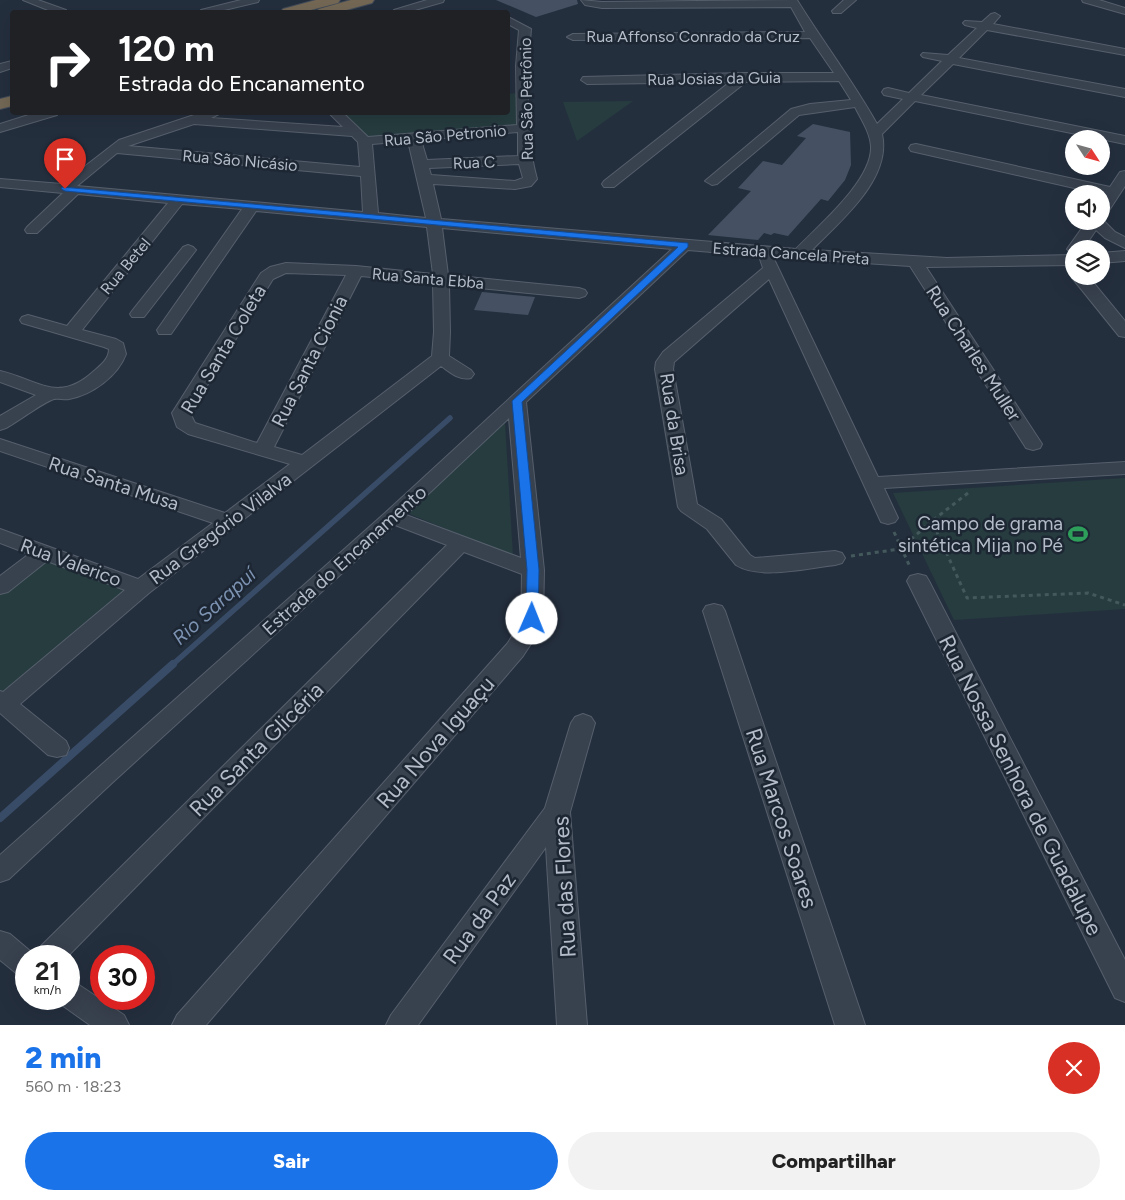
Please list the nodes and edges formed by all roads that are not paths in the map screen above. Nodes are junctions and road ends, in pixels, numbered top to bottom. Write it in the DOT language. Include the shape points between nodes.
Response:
graph roads {
  1 [pos="28,0"];
  2 [pos="200,0"];
  3 [pos="254,0"];
  4 [pos="334,0"];
  5 [pos="368,0"];
  6 [pos="439,0"];
  7 [pos="586,0"];
  8 [pos="851,0"];
  9 [pos="1087,0"];
  10 [pos="713,2"];
  11 [pos="793,2"];
  12 [pos="219,9"];
  13 [pos="56,10"];
  14 [pos="214,10"];
  15 [pos="296,10"];
  16 [pos="331,10"];
  17 [pos="405,10"];
  18 [pos="838,11"];
  19 [pos="1125,11"];
  20 [pos="995,16"];
  21 [pos="510,21"];
  22 [pos="969,22"];
  23 [pos="986,26"];
  24 [pos="813,35"];
  25 [pos="573,37"];
  26 [pos="1125,52"];
  27 [pos="927,55"];
  28 [pos="949,59"];
  29 [pos="522,66"];
  30 [pos="510,67"];
  31 [pos="842,76"];
  32 [pos="744,77"];
  33 [pos="587,80"];
  34 [pos="523,90"];
  35 [pos="510,92"];
  36 [pos="888,92"];
  37 [pos="1125,93"];
  38 [pos="914,96"];
  39 [pos="859,103"];
  40 [pos="44,115"];
  41 [pos="208,115"];
  42 [pos="337,115"];
  43 [pos="192,120"];
  44 [pos="0,128"];
  45 [pos="524,128"];
  46 [pos="875,133"];
  47 [pos="361,137"];
  48 [pos="413,137"];
  49 [pos="1125,140"];
  50 [pos="916,148"];
  51 [pos="114,149"];
  52 [pos="525,160"];
  53 [pos="366,172"];
  54 [pos="424,172"];
  55 [pos="1125,175"];
  56 [pos="712,181"];
  57 [pos="0,183"];
  58 [pos="609,184"];
  59 [pos="70,189"];
  60 [pos="1113,192"];
  61 [pos="1110,197"];
  62 [pos="180,199"];
  63 [pos="252,206"];
  64 [pos="371,217"];
  65 [pos="434,222"];
  66 [pos="32,230"];
  67 [pos="1105,230"];
  68 [pos="1125,243"];
  69 [pos="685,245"];
  70 [pos="188,250"];
  71 [pos="763,251"];
  72 [pos="800,254"];
  73 [pos="1125,256"];
  74 [pos="1110,257"];
  75 [pos="1065,258"];
  76 [pos="916,263"];
  77 [pos="771,269"];
  78 [pos="276,270"];
  79 [pos="356,271"];
  80 [pos="168,275"];
  81 [pos="201,278"];
  82 [pos="440,278"];
  83 [pos="1086,285"];
  84 [pos="579,293"];
  85 [pos="138,314"];
  86 [pos="28,320"];
  87 [pos="165,330"];
  88 [pos="71,332"];
  89 [pos="1125,332"];
  90 [pos="440,358"];
  91 [pos="465,374"];
  92 [pos="0,376"];
  93 [pos="52,393"];
  94 [pos="517,401"];
  95 [pos="0,424"];
  96 [pos="1033,444"];
  97 [pos="0,445"];
  98 [pos="263,450"];
  99 [pos="306,462"];
  100 [pos="1125,468"];
  101 [pos="872,483"];
  102 [pos="392,517"];
  103 [pos="888,518"];
  104 [pos="228,521"];
  105 [pos="0,536"];
  106 [pos="462,542"];
  107 [pos="45,552"];
  108 [pos="835,558"];
  109 [pos="533,570"];
  110 [pos="918,581"];
  111 [pos="0,587"];
  112 [pos="141,588"];
  113 [pos="714,611"];
  114 [pos="3,702"];
  115 [pos="583,723"];
  116 [pos="57,748"];
  117 [pos="558,812"];
  118 [pos="0,872"];
  119 [pos="0,943"];
  120 [pos="61,945"];
  121 [pos="15,955"];
  122 [pos="1125,989"];
  123 [pos="80,1002"];
  124 [pos="114,1025"];
  125 [pos="187,1025"];
  126 [pos="401,1025"];
  127 [pos="572,1025"];
  128 [pos="850,1025"];
  1 -- 13 [label="street"];
  2 -- 12 [label="street"];
  3 -- 12 [label="street"];
  4 -- 15 [label="highway"];
  5 -- 16 [label="highway"];
  6 -- 17 [label="street"];
  7 -- 10 [label="street" via="602,5"];
  8 -- 18 [label="street"];
  9 -- 19 [label="street"];
  10 -- 11 [label="street"];
  11 -- 24 [label="street"];
  12 -- 14 [label="street"];
  20 -- 23 [label="street"];
  21 -- 29 [label="street, Rua São Petrônio" via="525,29"];
  22 -- 23 [label="street"];
  23 -- 26 [label="street"];
  23 -- 28 [label="street"];
  24 -- 25 [label="street, Rua Affonso Conrado da Cruz"];
  24 -- 31 [label="street"];
  27 -- 28 [label="street"];
  28 -- 37 [label="street"];
  28 -- 38 [label="street"];
  29 -- 30 [label="street"];
  29 -- 34 [label="street, Rua São Petrônio"];
  31 -- 32 [label="street, Rua Josias da Guia"];
  31 -- 39 [label="street"];
  32 -- 33 [label="street, Rua Josias da Guia"];
  32 -- 58 [label="street"];
  34 -- 35 [label="street"];
  34 -- 45 [label="street, Rua São Petrônio"];
  36 -- 38 [label="street"];
  38 -- 46 [label="street"];
  38 -- 49 [label="street"];
  39 -- 46 [label="street"];
  39 -- 56 [label="street" via="795,112"];
  40 -- 44 [label="street"];
  41 -- 43 [label="street"];
  42 -- 47 [label="street"];
  43 -- 47 [label="street, Rua São Petronio"];
  43 -- 51 [label="street" via="136,138"];
  45 -- 48 [label="street, Rua São Petronio"];
  45 -- 52 [label="street, Rua São Petrônio"];
  46 -- 72 [label="street" via="878,148 874,166 863,186"];
  47 -- 48 [label="street, Rua São Petronio"];
  47 -- 53 [label="street"];
  48 -- 54 [label="street"];
  50 -- 60 [label="street"];
  51 -- 53 [label="street, Rua São Nicásio"];
  51 -- 59 [label="street"];
  52 -- 54 [label="street, Rua C"];
  52 -- 54 [label="street, Rua São Petrônio" via="530,179 514,185"];
  53 -- 64 [label="street"];
  54 -- 65 [label="street"];
  55 -- 60 [label="street"];
  57 -- 59 [label="street, Estrada Cancela Preta"];
  59 -- 62 [label="street, Estrada Cancela Preta"];
  59 -- 66 [label="street"];
  60 -- 61 [label="street"];
  62 -- 63 [label="street, Estrada Cancela Preta"];
  62 -- 88 [label="street, Rua Betel"];
  63 -- 64 [label="street, Estrada Cancela Preta"];
  63 -- 81 [label="street"];
  64 -- 65 [label="street, Estrada Cancela Preta"];
  65 -- 69 [label="street, Estrada Cancela Preta"];
  65 -- 82 [label="street"];
  67 -- 68 [label="street"];
  69 -- 71 [label="street, Estrada Cancela Preta"];
  69 -- 94 [label="street, Estrada do Encanamento"];
  70 -- 80 [label="street"];
  71 -- 72 [label="street, Estrada Cancela Preta"];
  71 -- 77 [label="street"];
  72 -- 76 [label="street, Estrada Cancela Preta"];
  73 -- 74 [label="street"];
  75 -- 76 [label="street, Estrada Cancela Preta"];
  76 -- 96 [label="street, Rua Charles Muller"];
  77 -- 101 [label="street"];
  77 -- 108 [label="street, Rua da Brisa" via="665,362 688,507 714,524 748,564 758,566"];
  78 -- 79 [label="street, Rua Santa Ebba"];
  78 -- 98 [label="street, Rua Santa Coleta" via="267,276 180,413 187,427 198,432"];
  79 -- 82 [label="street, Rua Santa Ebba"];
  79 -- 98 [label="street, Rua Santa Cionia"];
  80 -- 81 [label="street"];
  80 -- 85 [label="street"];
  81 -- 87 [label="street"];
  82 -- 84 [label="street, Rua Santa Ebba"];
  82 -- 90 [label="street"];
  83 -- 89 [label="street"];
  86 -- 88 [label="street"];
  88 -- 93 [label="street" via="110,343 117,347 119,353 94,383 80,392 68,395"];
  90 -- 91 [label="street"];
  90 -- 99 [label="street, Rua Gregório Vilalva"];
  92 -- 93 [label="street"];
  93 -- 95 [label="street"];
  94 -- 102 [label="street, Estrada do Encanamento"];
  94 -- 109 [label="street, Rua Nova Iguaçu"];
  97 -- 104 [label="street, Rua Santa Musa"];
  98 -- 99 [label="street, Rua Santa Coleta"];
  99 -- 104 [label="street, Rua Gregório Vilalva"];
  100 -- 101 [label="street"];
  101 -- 103 [label="street"];
  102 -- 106 [label="street"];
  102 -- 118 [label="street, Estrada do Encanamento"];
  104 -- 112 [label="street, Rua Gregório Vilalva"];
  105 -- 107 [label="street, Rua Valerico"];
  106 -- 109 [label="street"];
  106 -- 120 [label="street, Rua Santa Glicéria"];
  107 -- 111 [label="street"];
  107 -- 112 [label="street, Rua Valerico"];
  109 -- 125 [label="street, Rua Nova Iguaçu" via="532,619 515,650"];
  110 -- 122 [label="street, Rua Nossa Senhora de Guadalupe"];
  112 -- 114 [label="street, Rua Gregório Vilalva"];
  113 -- 128 [label="street, Rua Marcos Soares"];
  114 -- 116 [label="street"];
  115 -- 117 [label="street, Rua das Flores"];
  117 -- 126 [label="street, Rua da Paz"];
  117 -- 127 [label="street, Rua das Flores"];
  119 -- 121 [label="street"];
  123 -- 124 [label="street"];
}
